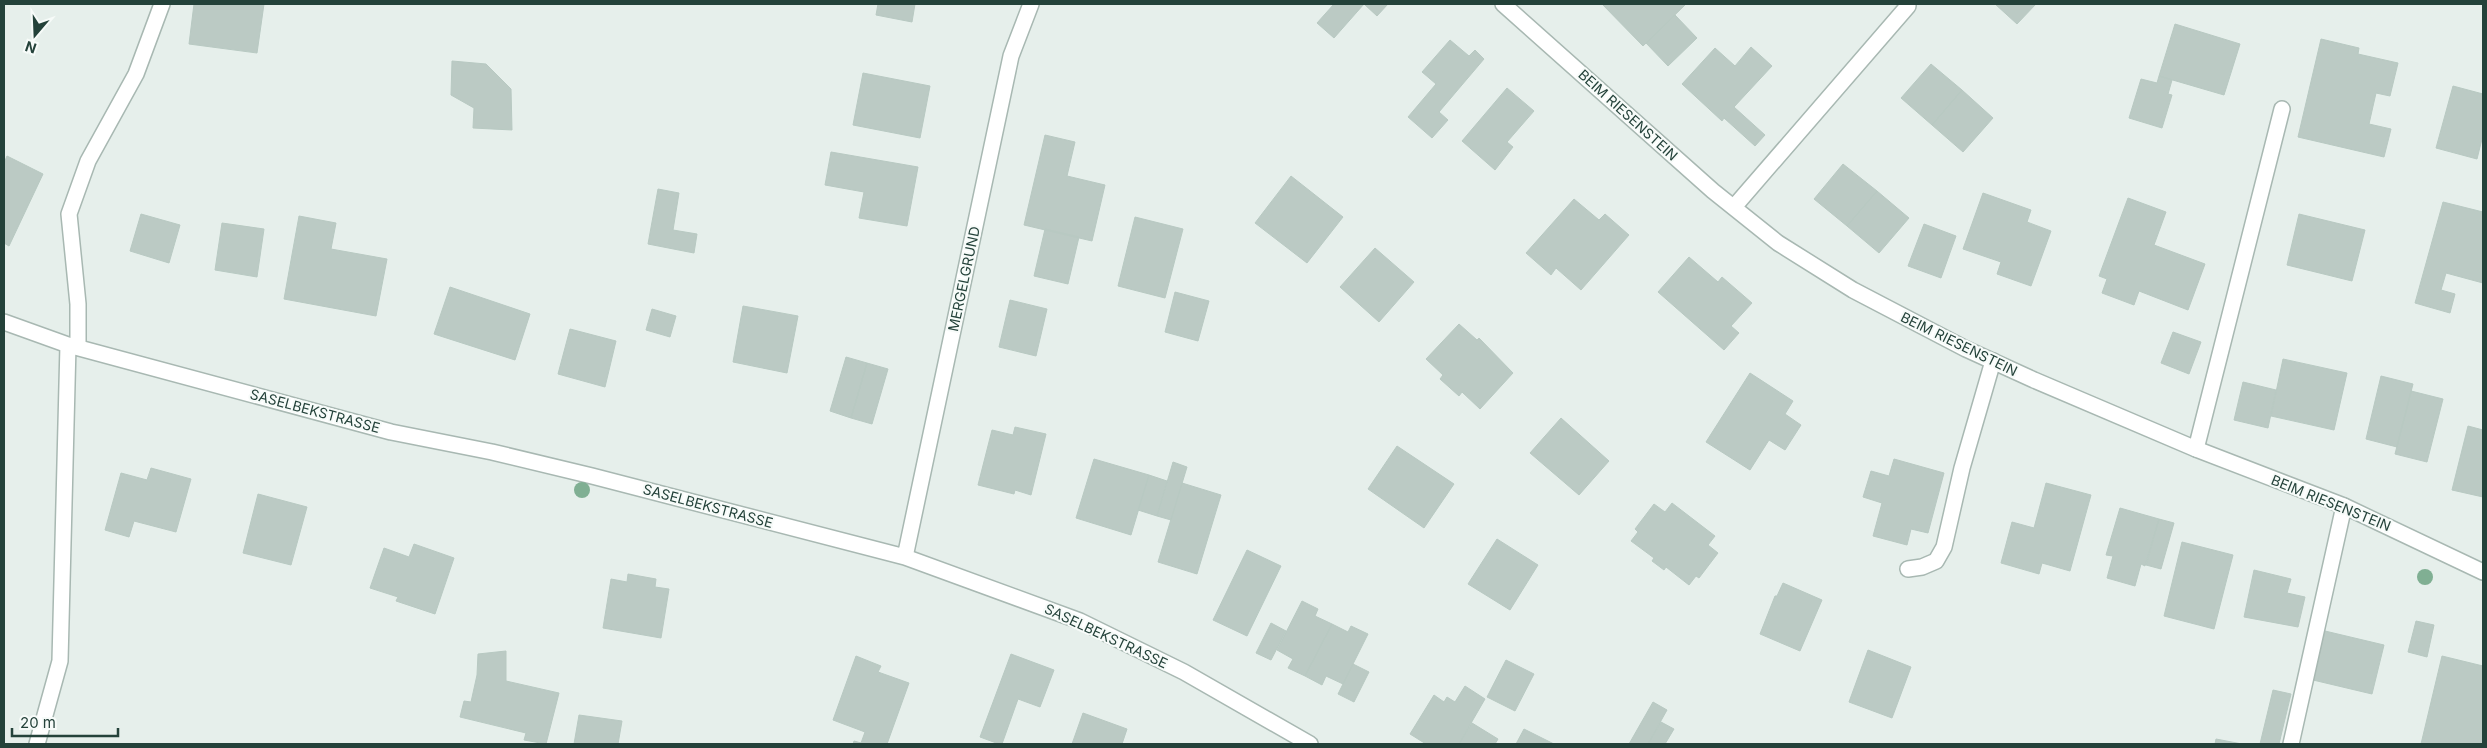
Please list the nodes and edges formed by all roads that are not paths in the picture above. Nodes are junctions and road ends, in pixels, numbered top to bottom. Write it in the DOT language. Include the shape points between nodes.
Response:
graph roads {
  1 [pos="162,4"];
  2 [pos="1031,4"];
  3 [pos="1503,4"];
  4 [pos="1908,6"];
  5 [pos="2282,109"];
  6 [pos="1734,207"];
  7 [pos="4,322"];
  8 [pos="73,346"];
  9 [pos="1993,361"];
  10 [pos="2196,449"];
  11 [pos="2344,506"];
  12 [pos="905,557"];
  13 [pos="1908,569"];
  14 [pos="2483,572"];
  15 [pos="37,744"];
  16 [pos="1310,744"];
  17 [pos="2291,744"];
  1 -- 8 [label="street" via="136,74 88,161 69,214 78,304"];
  2 -- 12 [label="street, MERGELGRUND" via="1011,56"];
  3 -- 6 [label="street, BEIM RIESENSTEIN"];
  4 -- 6 [label="street"];
  5 -- 10 [label="street"];
  6 -- 9 [label="street, BEIM RIESENSTEIN" via="1778,243 1853,290"];
  7 -- 8 [label="street, SASELBEKSTRASSE"];
  8 -- 12 [label="street, SASELBEKSTRASSE" via="391,432 592,476"];
  8 -- 15 [label="street" via="60,661"];
  9 -- 10 [label="street, BEIM RIESENSTEIN"];
  9 -- 13 [label="street" via="1962,468 1944,546 1936,561"];
  10 -- 11 [label="street, BEIM RIESENSTEIN"];
  11 -- 14 [label="street, BEIM RIESENSTEIN"];
  11 -- 17 [label="street"];
  12 -- 16 [label="street, SASELBEKSTRASSE" via="1080,621 1184,672"];
}
